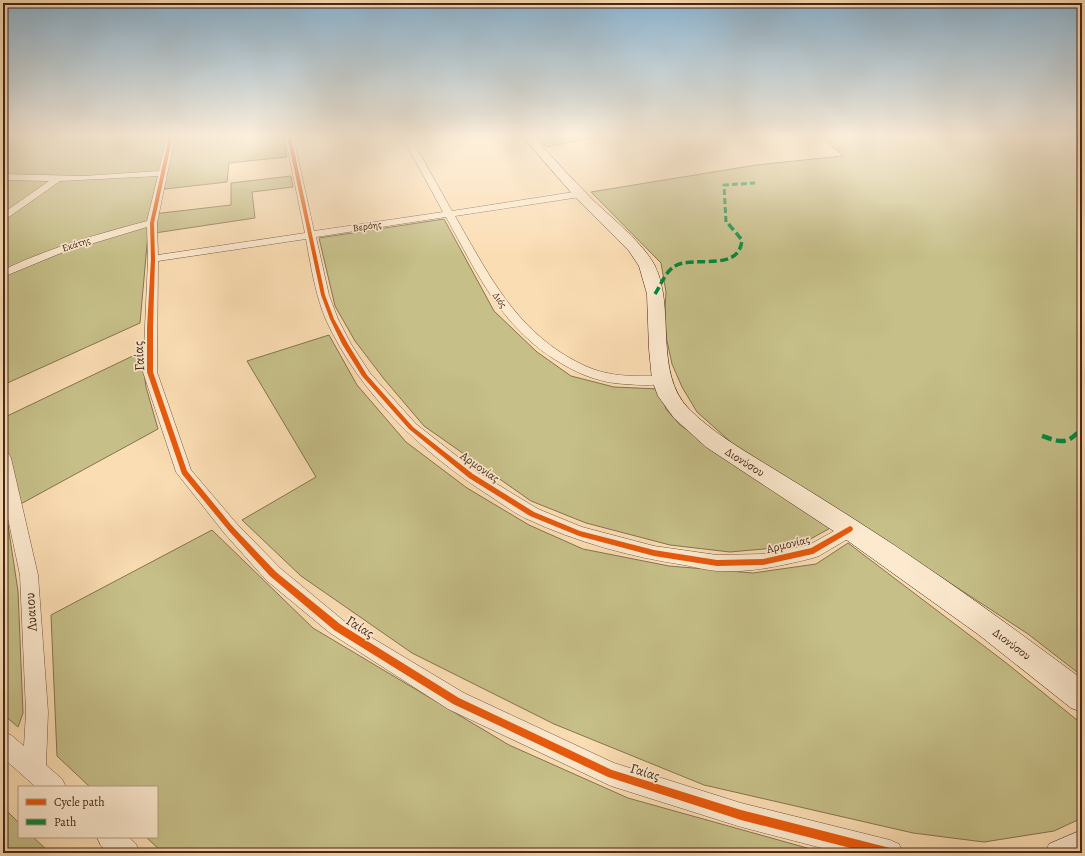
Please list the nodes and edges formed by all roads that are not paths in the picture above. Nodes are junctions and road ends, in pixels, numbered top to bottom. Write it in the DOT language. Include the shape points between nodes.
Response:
graph roads {
  1 [pos="128,176"];
  2 [pos="163,176"];
  3 [pos="297,176"];
  4 [pos="428,176"];
  5 [pos="564,176"];
  6 [pos="3,177"];
  7 [pos="56,180"];
  8 [pos="580,194"];
  9 [pos="449,214"];
  10 [pos="3,217"];
  11 [pos="152,223"];
  12 [pos="310,235"];
  13 [pos="153,259"];
  14 [pos="3,274"];
  15 [pos="662,380"];
  16 [pos="3,458"];
  17 [pos="850,529"];
  18 [pos="1082,697"];
  19 [pos="3,743"];
  20 [pos="34,769"];
  21 [pos="53,786"];
  22 [pos="111,838"];
  23 [pos="1082,843"];
  24 [pos="127,853"];
  25 [pos="890,853"];
  26 [pos="1058,853"];
  1 -- 7 [label="street"];
  2 -- 11 [label="street, Γαίας"];
  3 -- 12 [label="street, Αρμονίας"];
  4 -- 9 [label="street, Διός"];
  5 -- 8 [label="main road, Διονύσου"];
  6 -- 7 [label="street"];
  7 -- 10 [label="street"];
  8 -- 9 [label="street, Βερόης"];
  8 -- 15 [label="main road, Διονύσου" via="634,248 647,266 655,294"];
  9 -- 12 [label="street, Βερόης"];
  9 -- 15 [label="street, Διός" via="503,306 549,351 604,377"];
  11 -- 13 [label="street, Γαίας"];
  11 -- 14 [label="street, Εκάτης" via="82,242"];
  12 -- 13 [label="street, Βερόης"];
  12 -- 17 [label="street, Αρμονίας" via="323,295 332,319 365,376 411,428 471,476 532,514 579,533 654,553 718,563 763,562 813,551"];
  13 -- 25 [label="street, Γαίας" via="150,372 184,472 230,529 273,574 337,627 456,702 611,774 741,815"];
  15 -- 17 [label="main road, Διονύσου" via="668,396 681,413 714,442"];
  16 -- 20 [label="street, Λυαιου" via="29,575 37,712"];
  17 -- 18 [label="main road, Διονύσου" via="989,626"];
  19 -- 20 [label="street"];
  20 -- 21 [label="street"];
  22 -- 24 [label="street"];
  23 -- 26 [label="street"];
}
